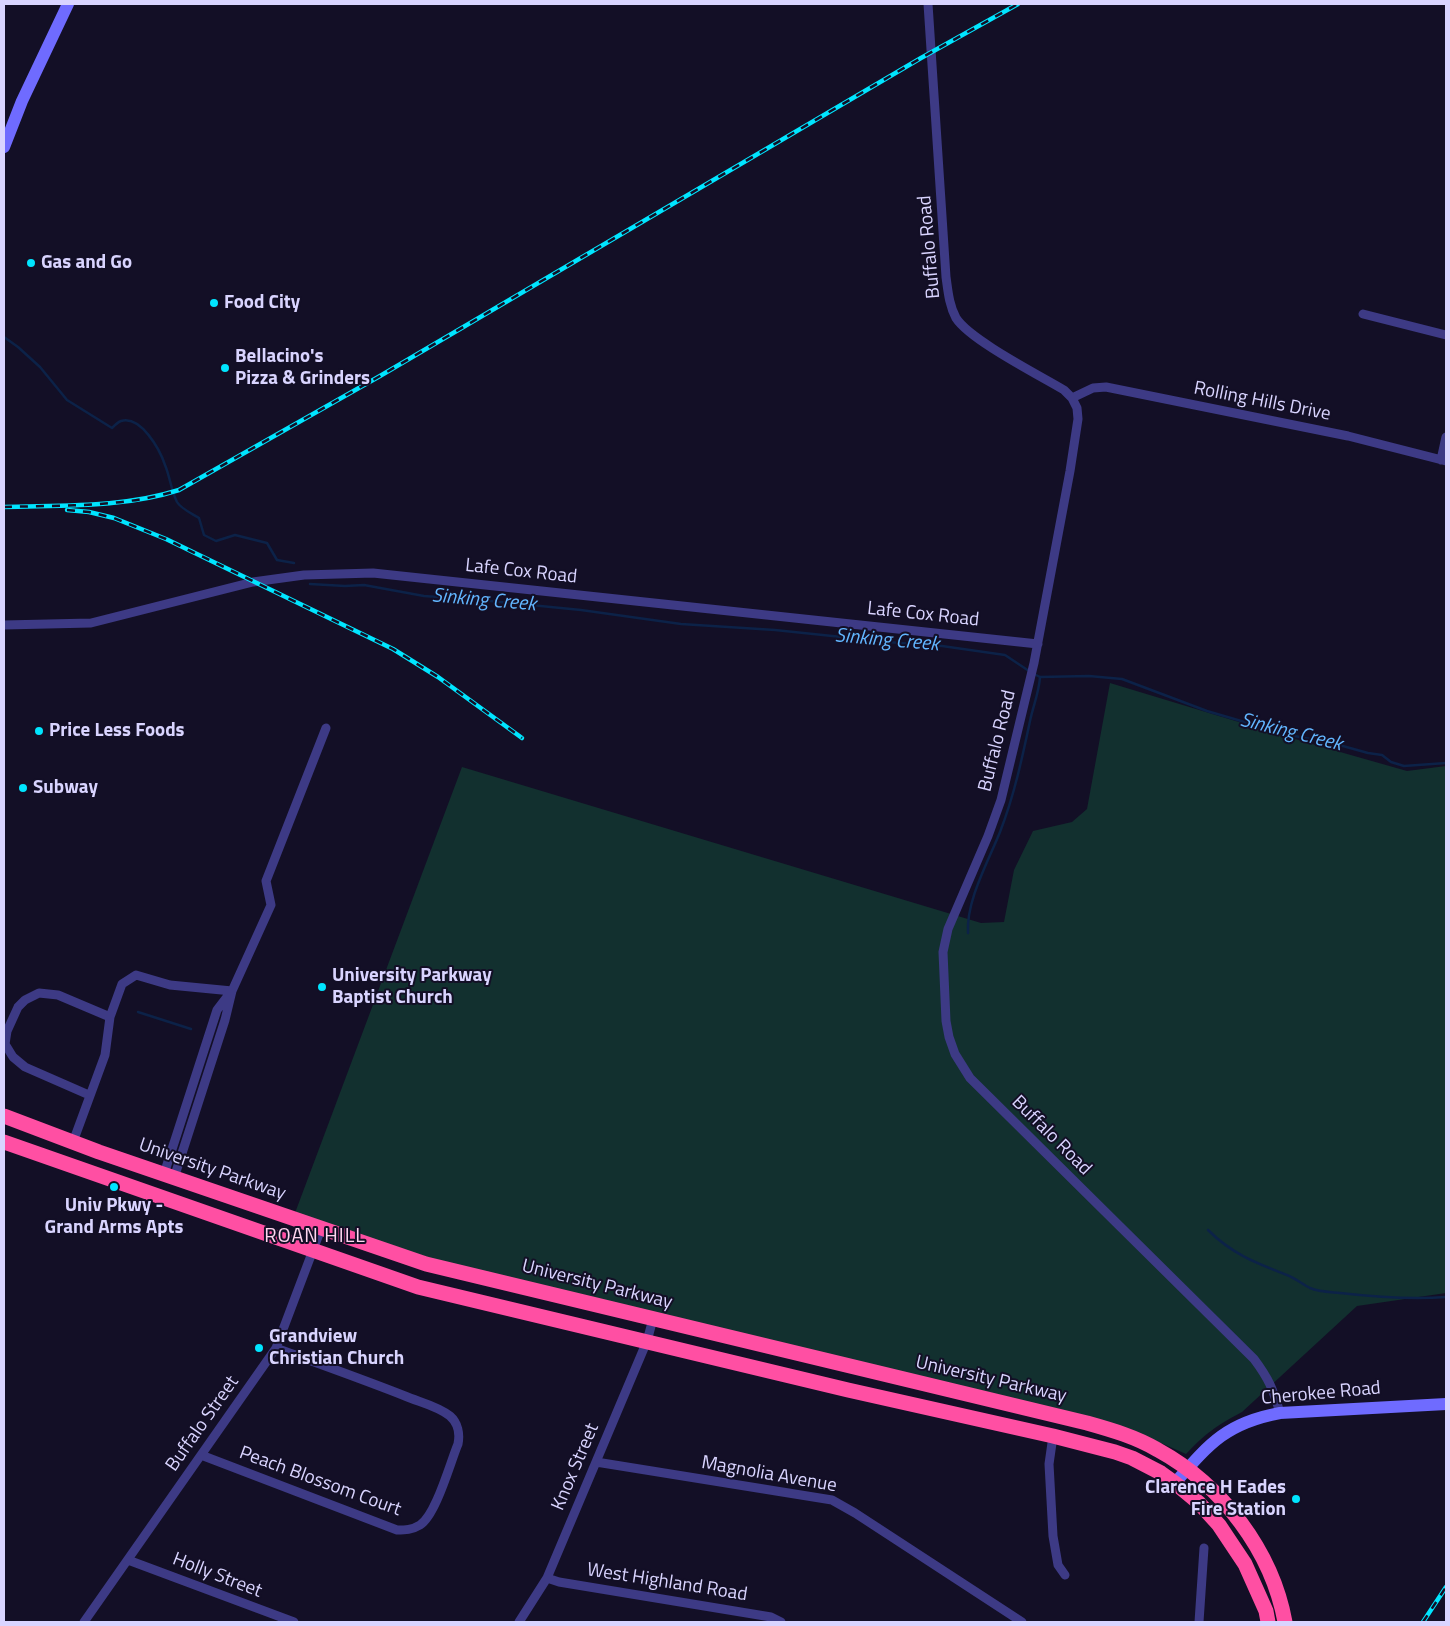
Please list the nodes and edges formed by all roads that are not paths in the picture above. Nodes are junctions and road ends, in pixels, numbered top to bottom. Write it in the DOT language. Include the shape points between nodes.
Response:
graph roads {
  1 [pos="68,4"];
  2 [pos="928,4"];
  3 [pos="4,146"];
  4 [pos="1363,314"];
  5 [pos="1446,334"];
  6 [pos="1072,398"];
  7 [pos="1446,437"];
  8 [pos="1443,460"];
  9 [pos="4,625"];
  10 [pos="1038,644"];
  11 [pos="326,728"];
  12 [pos="232,991"];
  13 [pos="110,1017"];
  14 [pos="89,1095"];
  15 [pos="4,1116"];
  16 [pos="4,1142"];
  17 [pos="73,1142"];
  18 [pos="64,1163"];
  19 [pos="169,1176"];
  20 [pos="208,1190"];
  21 [pos="202,1211"];
  22 [pos="321,1229"];
  23 [pos="312,1250"];
  24 [pos="485,1279"];
  25 [pos="480,1301"];
  26 [pos="653,1319"];
  27 [pos="647,1341"];
  28 [pos="276,1348"];
  29 [pos="854,1368"];
  30 [pos="848,1390"];
  31 [pos="1446,1404"];
  32 [pos="1280,1413"];
  33 [pos="1053,1436"];
  34 [pos="201,1455"];
  35 [pos="596,1462"];
  36 [pos="1187,1468"];
  37 [pos="1175,1483"];
  38 [pos="1204,1548"];
  39 [pos="128,1560"];
  40 [pos="1065,1575"];
  41 [pos="547,1578"];
  42 [pos="84,1622"];
  43 [pos="294,1622"];
  44 [pos="519,1622"];
  45 [pos="781,1622"];
  46 [pos="1022,1622"];
  47 [pos="1199,1622"];
  48 [pos="1268,1622"];
  49 [pos="1285,1622"];
  1 -- 3 [label="main road"];
  2 -- 6 [label="street, Buffalo Road" via="946,277 952,310 973,335"];
  4 -- 5 [label="street"];
  6 -- 8 [label="street, Rolling Hills Drive" via="1093,388 1106,387 1348,436"];
  6 -- 10 [label="street, Buffalo Road" via="1077,408 1077,434"];
  7 -- 8 [label="street"];
  9 -- 10 [label="street, Lafe Cox Road" via="91,623 253,582 304,575 373,573"];
  10 -- 32 [label="street, Buffalo Road" via="1001,800 948,929 943,975 949,1037 970,1078 1254,1359 1267,1376"];
  11 -- 12 [label="street" via="266,881 272,905"];
  12 -- 13 [label="street" via="170,985 136,975 122,984"];
  12 -- 19 [label="street" via="225,1020"];
  13 -- 14 [label="street" via="105,1054"];
  13 -- 14 [label="street" via="58,995 38,993 18,1007 7,1031 6,1044 13,1057 25,1067"];
  14 -- 17 [label="street"];
  15 -- 17 [label="highway, University Parkway"];
  16 -- 18 [label="highway"];
  17 -- 18 [label="highway"];
  17 -- 19 [label="highway, University Parkway"];
  18 -- 21 [label="highway"];
  19 -- 20 [label="highway, University Parkway"];
  20 -- 21 [label="highway"];
  20 -- 22 [label="highway, University Parkway"];
  21 -- 23 [label="highway"];
  22 -- 23 [label="street, Buffalo Street"];
  22 -- 24 [label="highway, University Parkway" via="426,1264"];
  23 -- 25 [label="highway" via="418,1287"];
  23 -- 28 [label="street, Buffalo Street"];
  24 -- 25 [label="highway"];
  24 -- 26 [label="highway, University Parkway"];
  25 -- 27 [label="highway"];
  26 -- 27 [label="street, Knox Street"];
  26 -- 29 [label="highway, University Parkway"];
  27 -- 30 [label="highway"];
  27 -- 35 [label="street, Knox Street"];
  28 -- 34 [label="street, Buffalo Street"];
  28 -- 34 [label="street, Peach Blossom Court" via="390,1390 452,1417 460,1436 429,1517 414,1528 397,1530"];
  29 -- 30 [label="highway"];
  29 -- 36 [label="highway, University Parkway" via="1128,1435"];
  30 -- 33 [label="highway"];
  31 -- 32 [label="main road, Cherokee Road"];
  32 -- 36 [label="main road, Cherokee Road" via="1233,1428 1209,1444"];
  33 -- 37 [label="highway" via="1132,1458"];
  33 -- 40 [label="street" via="1049,1464 1053,1536 1058,1565"];
  34 -- 39 [label="street, Buffalo Street"];
  35 -- 41 [label="street, Knox Street"];
  35 -- 46 [label="street, Magnolia Avenue" via="832,1500"];
  36 -- 37 [label="main road"];
  36 -- 49 [label="highway, University Parkway" via="1236,1516 1254,1542 1277,1592"];
  37 -- 48 [label="highway" via="1199,1503 1237,1550 1255,1584"];
  38 -- 47 [label="street"];
  39 -- 42 [label="street, Buffalo Street"];
  39 -- 43 [label="street, Holly Street"];
  41 -- 44 [label="street, Knox Street"];
  41 -- 45 [label="street, West Highland Road" via="771,1617"];
}
